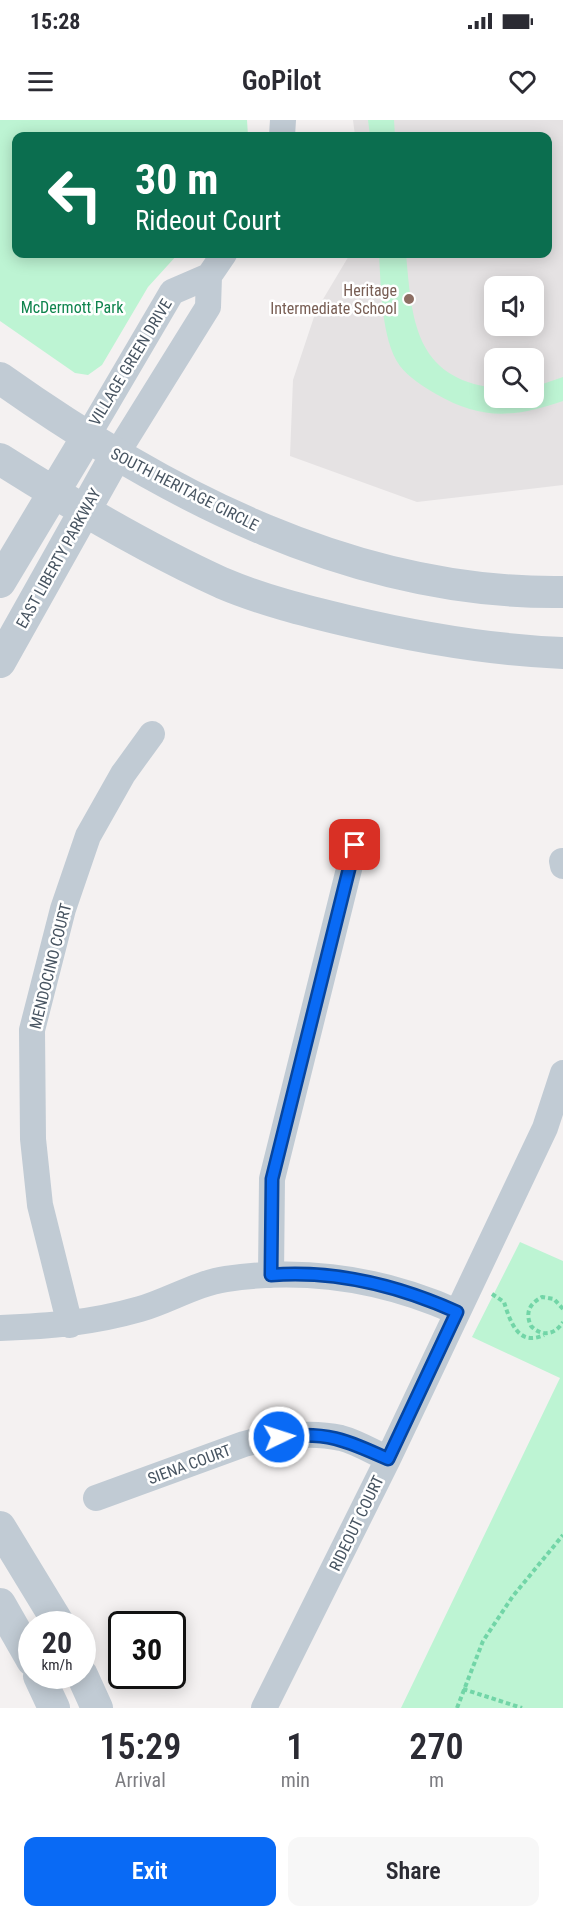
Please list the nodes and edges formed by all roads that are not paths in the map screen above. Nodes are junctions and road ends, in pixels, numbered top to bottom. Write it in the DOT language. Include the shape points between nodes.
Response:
graph roads {
  1 [pos="221,258"];
  2 [pos="209,276"];
  3 [pos="0,378"];
  4 [pos="87,437"];
  5 [pos="116,455"];
  6 [pos="0,459"];
  7 [pos="53,492"];
  8 [pos="84,510"];
  9 [pos="0,582"];
  10 [pos="563,592"];
  11 [pos="563,653"];
  12 [pos="0,662"];
  13 [pos="152,734"];
  14 [pos="355,845"];
  15 [pos="563,1074"];
  16 [pos="271,1275"];
  17 [pos="457,1312"];
  18 [pos="70,1325"];
  19 [pos="0,1328"];
  20 [pos="388,1459"];
  21 [pos="96,1498"];
  22 [pos="0,1527"];
  23 [pos="0,1604"];
  24 [pos="51,1611"];
  25 [pos="18,1636"];
  26 [pos="45,1689"];
  27 [pos="88,1689"];
  28 [pos="54,1708"];
  29 [pos="97,1708"];
  30 [pos="264,1708"];
  1 -- 2 [label="street"];
  2 -- 4 [label="street, VILLAGE GREEN DRIVE" via="172,292"];
  2 -- 5 [label="street" via="208,307"];
  3 -- 4 [label="street, SOUTH HERITAGE CIRCLE"];
  4 -- 5 [label="street, SOUTH HERITAGE CIRCLE"];
  4 -- 7 [label="street"];
  5 -- 8 [label="street, EAST LIBERTY PARKWAY"];
  5 -- 10 [label="street, SOUTH HERITAGE CIRCLE" via="216,509 338,557 460,585"];
  6 -- 7 [label="street"];
  7 -- 8 [label="street"];
  7 -- 9 [label="street"];
  8 -- 11 [label="street" via="223,583 317,614 450,643"];
  8 -- 12 [label="street, EAST LIBERTY PARKWAY"];
  13 -- 18 [label="street, MENDOCINO COURT" via="123,774 88,836 63,909 32,1030 33,1139 40,1205"];
  14 -- 16 [label="street" via="272,1179"];
  15 -- 17 [label="street, RIDEOUT COURT" via="545,1128"];
  16 -- 17 [label="street" via="299,1273 352,1278 430,1300"];
  16 -- 18 [label="street" via="223,1279 141,1309"];
  17 -- 20 [label="street, RIDEOUT COURT"];
  18 -- 19 [label="street"];
  20 -- 21 [label="street, SIENA COURT" via="343,1439 317,1435 265,1439"];
  20 -- 30 [label="street, RIDEOUT COURT"];
  22 -- 24 [label="street"];
  23 -- 25 [label="street"];
  26 -- 28 [label="street"];
  27 -- 29 [label="street"];
}
